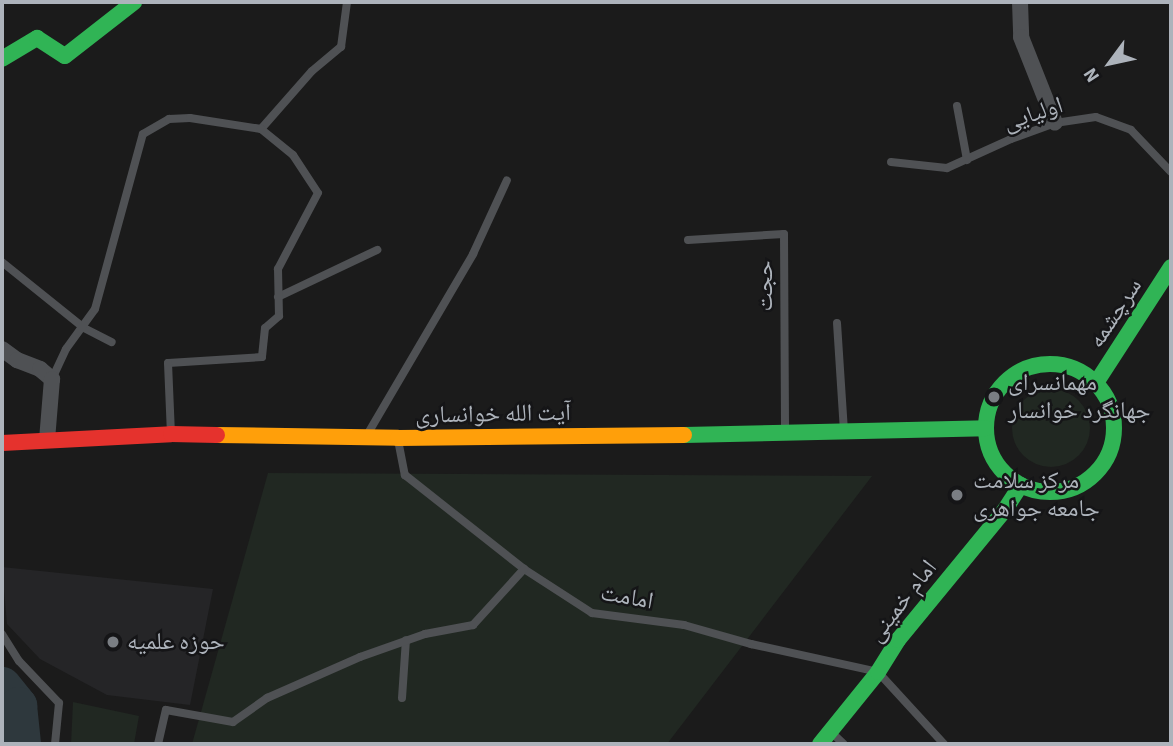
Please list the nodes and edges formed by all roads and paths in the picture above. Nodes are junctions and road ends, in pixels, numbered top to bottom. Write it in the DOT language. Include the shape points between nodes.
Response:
graph roads {
  1 [pos="134,2"];
  2 [pos="347,2"];
  3 [pos="1020,2"];
  4 [pos="2,59"];
  5 [pos="957,106"];
  6 [pos="1055,123"];
  7 [pos="261,129"];
  8 [pos="967,160"];
  9 [pos="891,162"];
  10 [pos="1171,172"];
  11 [pos="507,180"];
  12 [pos="688,240"];
  13 [pos="377,250"];
  14 [pos="2,262"];
  15 [pos="1171,267"];
  16 [pos="278,297"];
  17 [pos="837,323"];
  18 [pos="84,328"];
  19 [pos="112,342"];
  20 [pos="2,349"];
  21 [pos="52,379"];
  22 [pos="1096,383"];
  23 [pos="986,428"];
  24 [pos="844,430"];
  25 [pos="171,434"];
  26 [pos="785,435"];
  27 [pos="367,436"];
  28 [pos="398,438"];
  29 [pos="47,440"];
  30 [pos="2,443"];
  31 [pos="1021,485"];
  32 [pos="524,569"];
  33 [pos="2,634"];
  34 [pos="406,640"];
  35 [pos="878,672"];
  36 [pos="402,698"];
  37 [pos="830,731"];
  38 [pos="55,744"];
  39 [pos="158,744"];
  40 [pos="820,744"];
  41 [pos="844,744"];
  42 [pos="943,744"];
  1 -- 4 [label="main road" via="65,56 37,38"];
  2 -- 7 [label="lane" via="341,47 312,71"];
  3 -- 6 [label="street" via="1020,37"];
  5 -- 8 [label="lane"];
  6 -- 8 [label="lane, اولیایی"];
  6 -- 10 [label="lane, اولیایی" via="1096,117 1131,130"];
  7 -- 16 [label="lane" via="293,155 318,193 278,269"];
  7 -- 18 [label="lane" via="190,118 169,120 143,134 95,309"];
  8 -- 9 [label="lane, اولیایی" via="947,169"];
  11 -- 27 [label="lane" via="473,254"];
  12 -- 26 [label="lane, حجت" via="784,234"];
  13 -- 16 [label="lane"];
  14 -- 18 [label="lane"];
  15 -- 22 [label="main road, سرچشمه"];
  16 -- 25 [label="lane" via="279,316 265,328 262,357 168,363"];
  17 -- 24 [label="lane"];
  18 -- 19 [label="lane"];
  18 -- 21 [label="lane" via="66,349"];
  20 -- 21 [label="street"];
  21 -- 29 [label="street"];
  22 -- 23 [label="main road" via="1061,364 1021,370 994,395"];
  22 -- 31 [label="main road" via="1108,399 1114,439 1096,474 1070,489 1040,492"];
  23 -- 24 [label="main road, آیت الله خوانساری"];
  23 -- 31 [label="main road" via="995,461"];
  24 -- 26 [label="main road, آیت الله خوانساری"];
  25 -- 27 [label="main road, آیت الله خوانساری"];
  25 -- 29 [label="main road, آیت الله خوانساری"];
  26 -- 28 [label="main road, آیت الله خوانساری"];
  27 -- 28 [label="main road, آیت الله خوانساری"];
  28 -- 32 [label="lane, امامت" via="405,475"];
  29 -- 30 [label="main road, آیت الله خوانساری"];
  31 -- 35 [label="main road, امام خمینی" via="898,640"];
  32 -- 34 [label="lane" via="473,625"];
  32 -- 35 [label="lane, امامت" via="592,614 684,625"];
  33 -- 38 [label="lane" via="19,661 59,703"];
  34 -- 36 [label="lane"];
  34 -- 39 [label="lane" via="267,698 233,723 166,710"];
  35 -- 37 [label="main road, امام خمینی"];
  35 -- 42 [label="lane"];
  37 -- 40 [label="main road, امام خمینی"];
  37 -- 41 [label="lane"];
}
